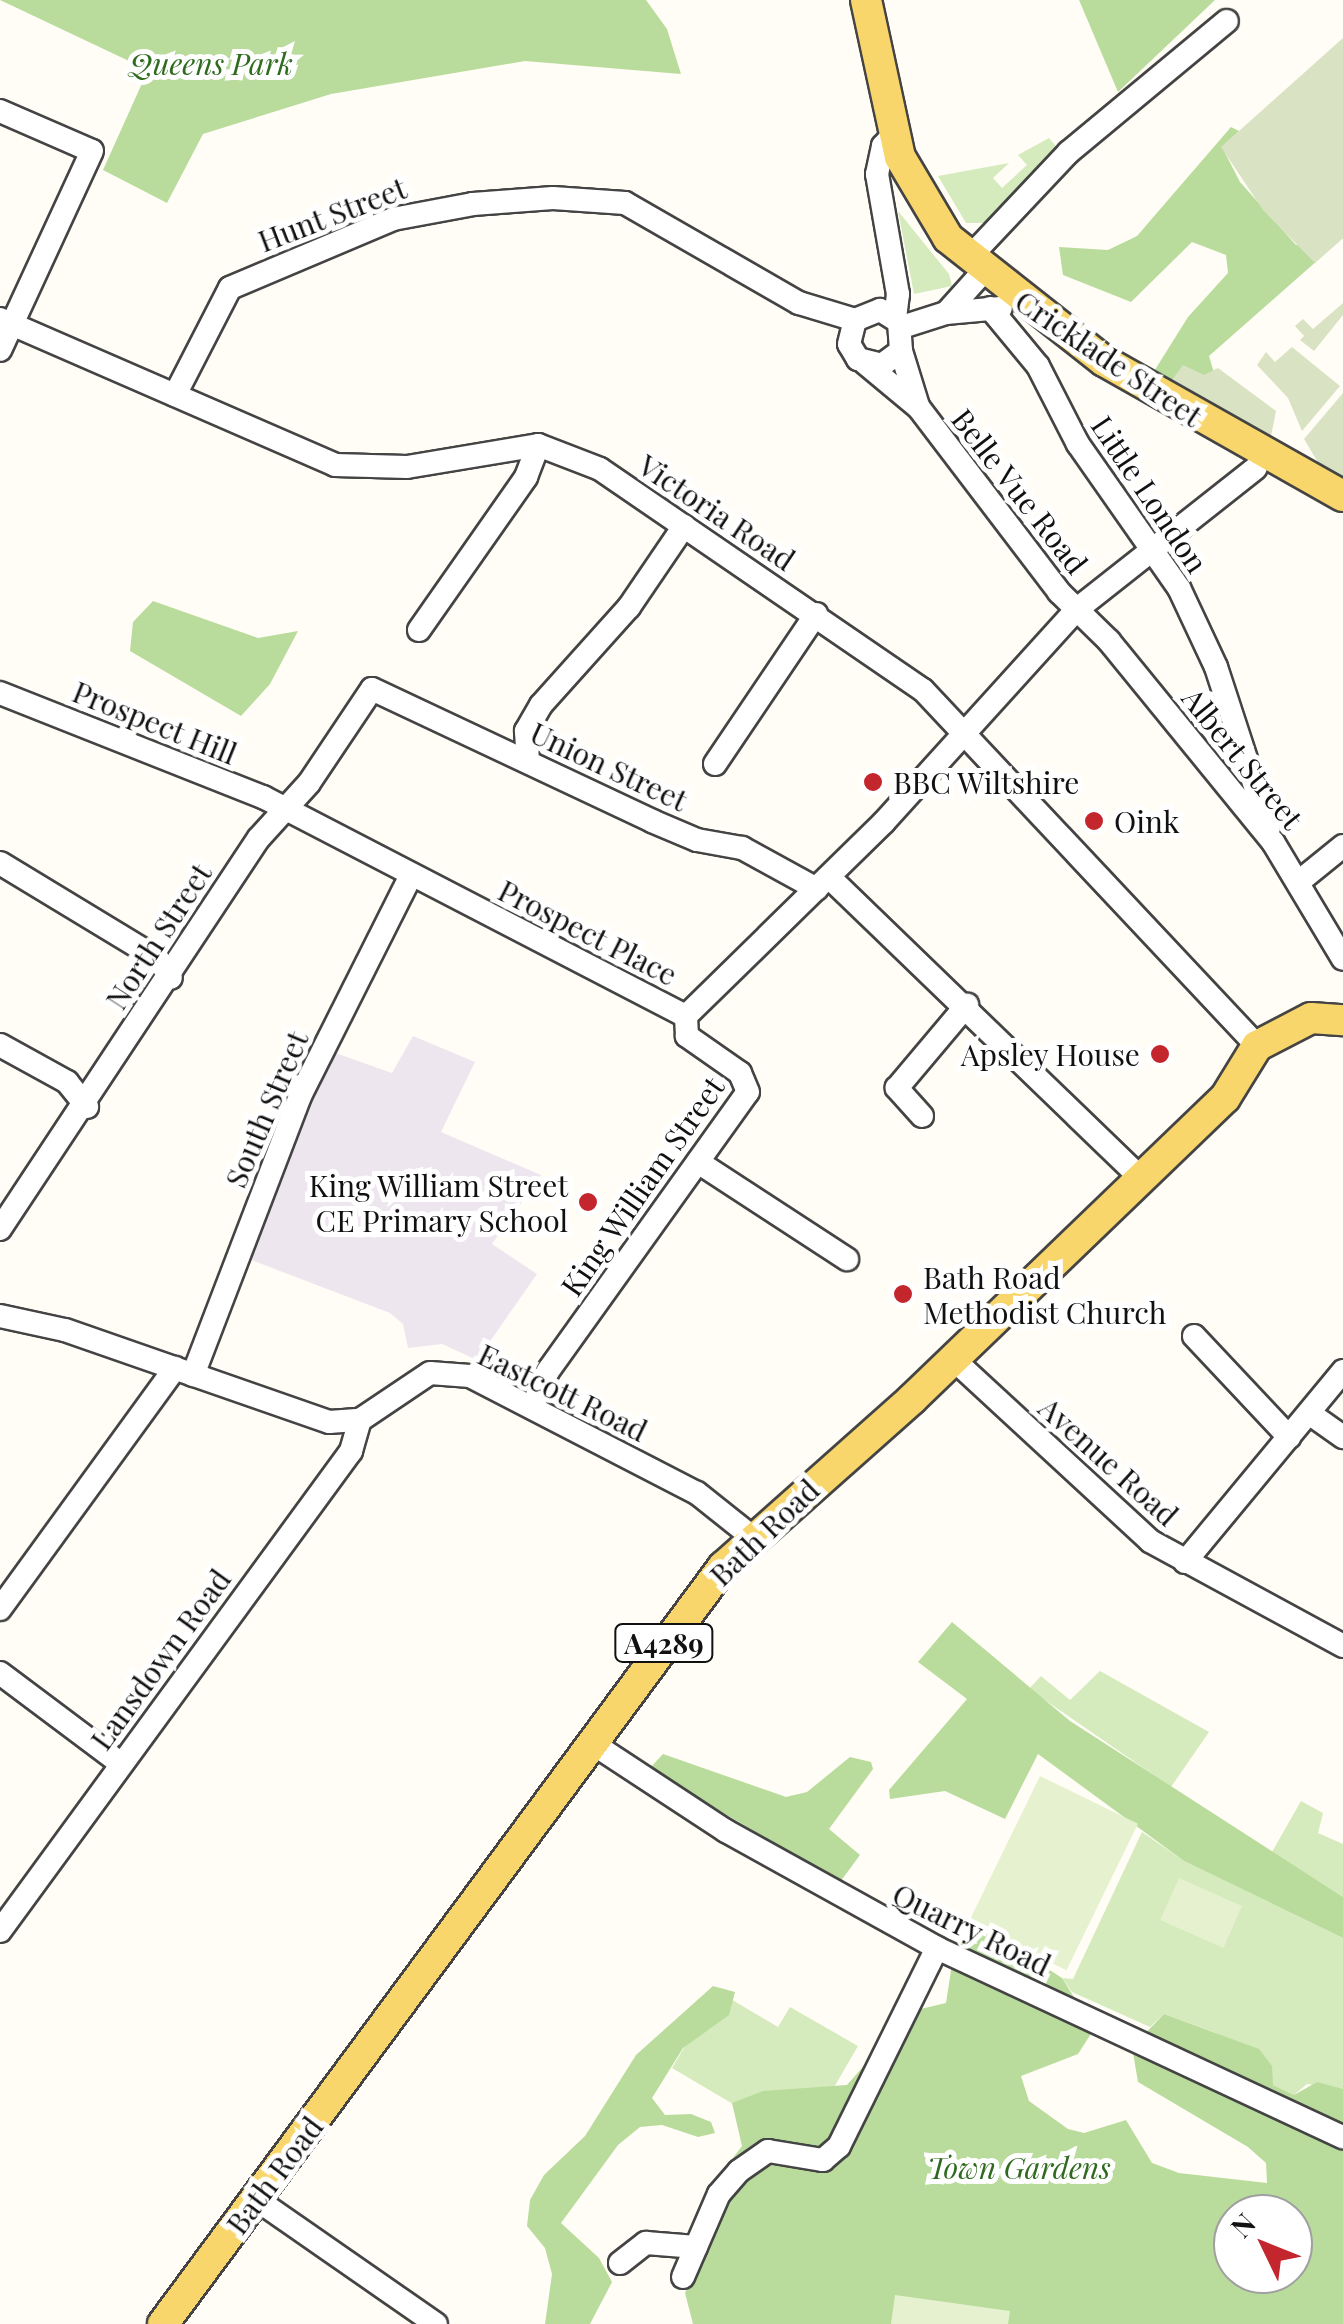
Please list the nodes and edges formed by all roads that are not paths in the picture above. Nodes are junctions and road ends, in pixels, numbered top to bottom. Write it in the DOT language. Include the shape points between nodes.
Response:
graph roads {
  1 [pos="866,0"];
  2 [pos="1227,21"];
  3 [pos="0,111"];
  4 [pos="892,136"];
  5 [pos="976,264"];
  6 [pos="990,308"];
  7 [pos="1031,309"];
  8 [pos="946,313"];
  9 [pos="855,320"];
  10 [pos="6,322"];
  11 [pos="898,322"];
  12 [pos="0,350"];
  13 [pos="900,352"];
  14 [pos="866,363"];
  15 [pos="175,396"];
  16 [pos="919,408"];
  17 [pos="538,445"];
  18 [pos="1256,468"];
  19 [pos="1343,496"];
  20 [pos="684,526"];
  21 [pos="1155,548"];
  22 [pos="1076,610"];
  23 [pos="816,614"];
  24 [pos="419,630"];
  25 [pos="378,690"];
  26 [pos="0,693"];
  27 [pos="966,730"];
  28 [pos="528,761"];
  29 [pos="715,764"];
  30 [pos="285,809"];
  31 [pos="1273,842"];
  32 [pos="1343,846"];
  33 [pos="0,864"];
  34 [pos="411,875"];
  35 [pos="1301,880"];
  36 [pos="823,883"];
  37 [pos="1343,959"];
  38 [pos="171,978"];
  39 [pos="967,1005"];
  40 [pos="686,1016"];
  41 [pos="1342,1016"];
  42 [pos="0,1046"];
  43 [pos="1256,1046"];
  44 [pos="86,1106"];
  45 [pos="922,1116"];
  46 [pos="698,1162"];
  47 [pos="1141,1178"];
  48 [pos="0,1229"];
  49 [pos="846,1259"];
  50 [pos="0,1316"];
  51 [pos="1194,1336"];
  52 [pos="953,1360"];
  53 [pos="1343,1371"];
  54 [pos="184,1372"];
  55 [pos="532,1407"];
  56 [pos="1308,1414"];
  57 [pos="360,1420"];
  58 [pos="1289,1436"];
  59 [pos="1343,1436"];
  60 [pos="751,1536"];
  61 [pos="1184,1562"];
  62 [pos="0,1609"];
  63 [pos="1343,1646"];
  64 [pos="0,1674"];
  65 [pos="592,1743"];
  66 [pos="120,1763"];
  67 [pos="0,1930"];
  68 [pos="937,1948"];
  69 [pos="1343,2137"];
  70 [pos="256,2199"];
  71 [pos="696,2247"];
  72 [pos="620,2264"];
  73 [pos="682,2277"];
  74 [pos="163,2324"];
  75 [pos="436,2324"];
  1 -- 4 [label="main road, Cricklade Street"];
  2 -- 5 [label="street" via="1215,47 1069,152"];
  3 -- 10 [label="street" via="92,151"];
  4 -- 5 [label="main road, Cricklade Street" via="936,224"];
  4 -- 11 [label="street, Belle Vue Road" via="882,146 877,174"];
  5 -- 7 [label="main road, Cricklade Street"];
  5 -- 8 [label="street"];
  6 -- 7 [label="street"];
  6 -- 8 [label="street"];
  6 -- 21 [label="street, Little London" via="1038,366 1078,444"];
  7 -- 19 [label="main road, Cricklade Street" via="1155,393"];
  8 -- 11 [label="street"];
  9 -- 11 [label="street" via="872,310"];
  9 -- 14 [label="street" via="850,344"];
  9 -- 15 [label="street, Hunt Street" via="799,303 638,208 590,198 434,208 374,225 230,288"];
  10 -- 12 [label="street"];
  10 -- 15 [label="street, Victoria Road"];
  11 -- 13 [label="street, Belle Vue Road"];
  13 -- 14 [label="street" via="889,362"];
  13 -- 16 [label="street, Belle Vue Road"];
  14 -- 16 [label="street, Belle Vue Road"];
  15 -- 17 [label="street, Victoria Road" via="344,467 406,467"];
  16 -- 22 [label="street, Belle Vue Road"];
  17 -- 20 [label="street, Victoria Road" via="571,453"];
  17 -- 24 [label="street" via="526,477"];
  18 -- 21 [label="street, Prospect Place"];
  20 -- 23 [label="street, Victoria Road"];
  20 -- 28 [label="street" via="638,595 531,720 524,740"];
  21 -- 22 [label="street, Prospect Place"];
  21 -- 31 [label="street, Little London" via="1216,668"];
  22 -- 27 [label="street, Prospect Place"];
  22 -- 31 [label="street, Albert Street"];
  23 -- 27 [label="street, Victoria Road" via="919,686"];
  23 -- 29 [label="street"];
  25 -- 28 [label="street, Union Street"];
  25 -- 30 [label="street, North Street" via="365,696"];
  26 -- 30 [label="street, Prospect Hill"];
  27 -- 36 [label="street, Prospect Place"];
  27 -- 43 [label="street, Victoria Road"];
  28 -- 36 [label="street, Union Street" via="697,840 742,848"];
  30 -- 34 [label="street, Prospect Place"];
  30 -- 38 [label="street, North Street" via="227,884"];
  31 -- 35 [label="street, Albert Street"];
  32 -- 35 [label="street"];
  33 -- 38 [label="street" via="158,958"];
  34 -- 40 [label="street, Prospect Place"];
  34 -- 54 [label="street, South Street" via="300,1096 229,1281"];
  35 -- 37 [label="street, Albert Street"];
  36 -- 39 [label="street"];
  36 -- 40 [label="street, Prospect Place"];
  38 -- 44 [label="street, North Street"];
  39 -- 45 [label="street" via="897,1088"];
  39 -- 47 [label="street"];
  40 -- 46 [label="street, King William Street" via="682,1027 690,1040 740,1073 748,1086"];
  41 -- 43 [label="main road" via="1311,1018"];
  42 -- 44 [label="street" via="67,1082"];
  43 -- 47 [label="main road, Bath Road / A4289" via="1234,1089"];
  44 -- 48 [label="street, North Street"];
  46 -- 49 [label="street"];
  46 -- 55 [label="street, King William Street" via="548,1371"];
  47 -- 52 [label="main road, Bath Road / A4289"];
  50 -- 54 [label="street" via="65,1330"];
  51 -- 58 [label="street"];
  52 -- 60 [label="main road, Bath Road / A4289"];
  52 -- 61 [label="street, Avenue Road" via="1150,1541"];
  53 -- 56 [label="street"];
  54 -- 57 [label="street" via="313,1418"];
  54 -- 62 [label="street, South Street"];
  55 -- 57 [label="street, Eastcott Road" via="470,1376 440,1371 409,1381"];
  55 -- 60 [label="street, Eastcott Road" via="697,1493"];
  56 -- 58 [label="street"];
  56 -- 59 [label="street"];
  57 -- 66 [label="street, Lansdown Road" via="351,1451"];
  58 -- 61 [label="street"];
  60 -- 65 [label="main road, Bath Road / A4289"];
  61 -- 63 [label="street, Avenue Road"];
  64 -- 66 [label="street"];
  65 -- 68 [label="street, Quarry Road" via="726,1831"];
  65 -- 70 [label="main road, Bath Road / A4289"];
  66 -- 67 [label="street, Lansdown Road"];
  68 -- 69 [label="street, Quarry Road"];
  68 -- 71 [label="street" via="832,2155 816,2160 778,2150 755,2158 719,2194"];
  70 -- 74 [label="main road, Bath Road / A4289"];
  70 -- 75 [label="street"];
  71 -- 72 [label="street" via="646,2243"];
  71 -- 73 [label="street"];
}
